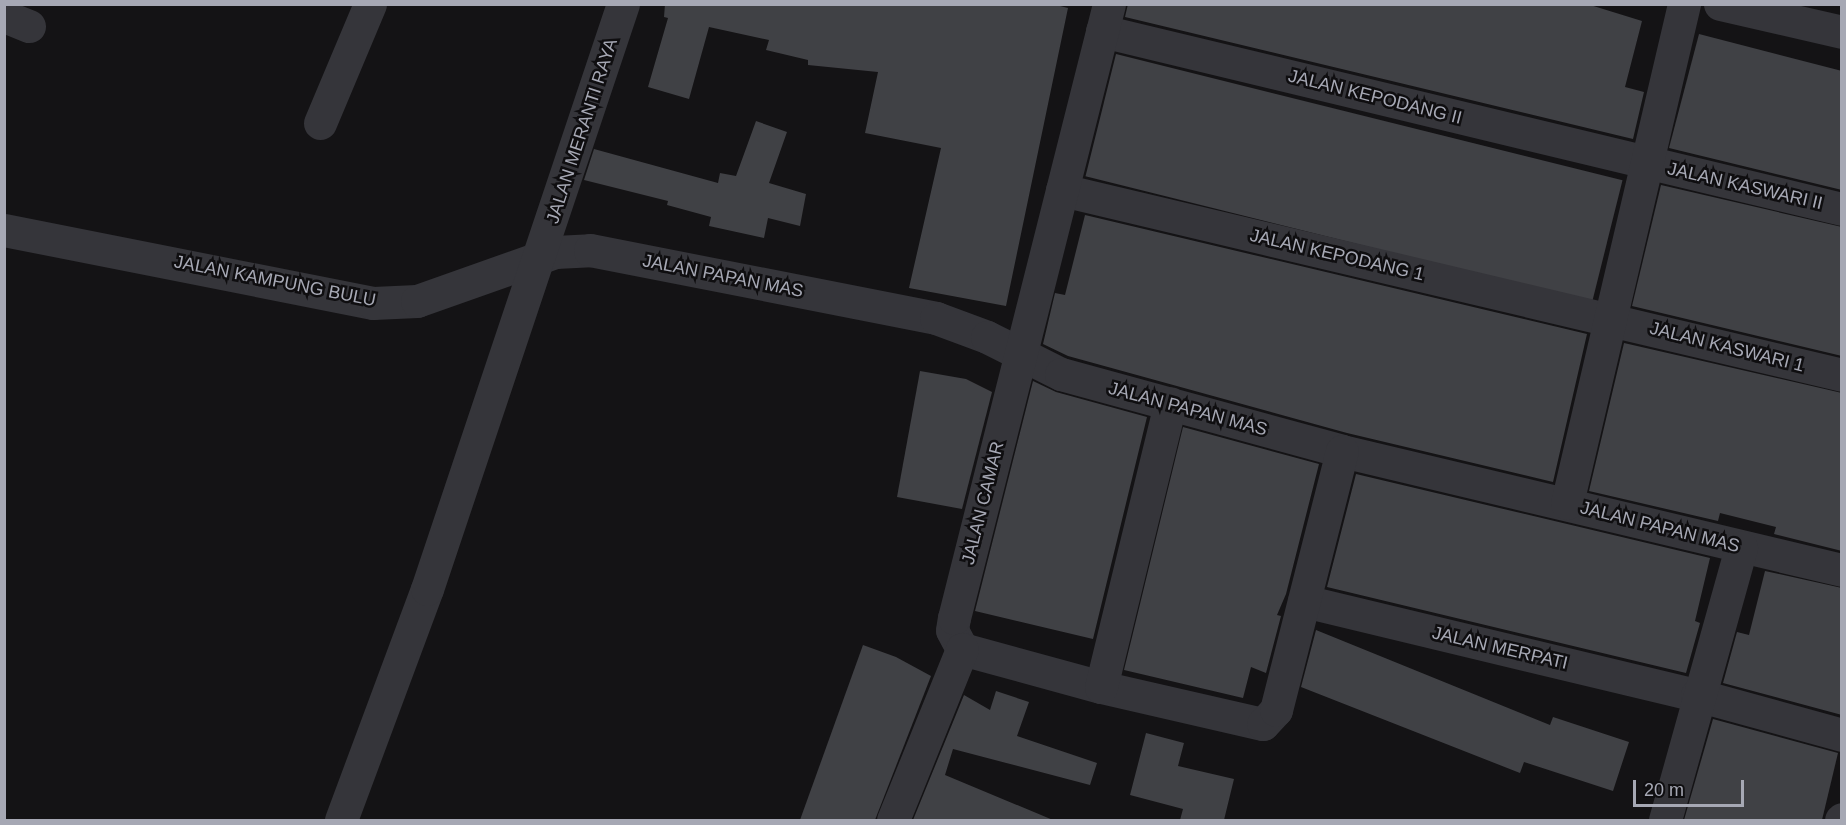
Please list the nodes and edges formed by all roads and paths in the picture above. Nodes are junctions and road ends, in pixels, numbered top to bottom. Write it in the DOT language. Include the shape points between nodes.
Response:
graph roads {
  1 [pos="370,4"];
  2 [pos="623,4"];
  3 [pos="1684,4"];
  4 [pos="1720,4"];
  5 [pos="1106,18"];
  6 [pos="1842,32"];
  7 [pos="320,123"];
  8 [pos="1648,162"];
  9 [pos="1062,190"];
  10 [pos="1842,209"];
  11 [pos="4,230"];
  12 [pos="540,258"];
  13 [pos="1612,320"];
  14 [pos="1022,357"];
  15 [pos="1842,375"];
  16 [pos="1170,404"];
  17 [pos="1342,451"];
  18 [pos="1567,503"];
  19 [pos="1741,547"];
  20 [pos="1842,570"];
  21 [pos="1304,601"];
  22 [pos="962,649"];
  23 [pos="1101,687"];
  24 [pos="1697,695"];
  25 [pos="1842,735"];
  26 [pos="341,820"];
  27 [pos="893,820"];
  28 [pos="1665,820"];
  1 -- 7 [label="street"];
  2 -- 12 [label="street, JALAN MERANTI RAYA"];
  3 -- 8 [label="street"];
  4 -- 6 [label="street"];
  5 -- 8 [label="street, JALAN KEPODANG II"];
  5 -- 9 [label="street, JALAN CAMAR"];
  8 -- 10 [label="street, JALAN KASWARI II"];
  8 -- 13 [label="street"];
  9 -- 13 [label="street, JALAN KEPODANG 1"];
  9 -- 14 [label="street, JALAN CAMAR"];
  11 -- 12 [label="street, JALAN KAMPUNG BULU" via="372,303 417,301"];
  12 -- 14 [label="street, JALAN PAPAN MAS" via="555,252 590,250 936,318 987,337"];
  12 -- 26 [label="street, JALAN MERANTI RAYA" via="427,589"];
  13 -- 15 [label="street, JALAN KASWARI 1"];
  13 -- 18 [label="street"];
  14 -- 16 [label="street, JALAN PAPAN MAS" via="1061,374"];
  14 -- 22 [label="street, JALAN CAMAR" via="954,618 952,630"];
  16 -- 17 [label="street, JALAN PAPAN MAS"];
  16 -- 23 [label="street"];
  17 -- 18 [label="street, JALAN PAPAN MAS"];
  17 -- 21 [label="street"];
  18 -- 19 [label="street, JALAN PAPAN MAS"];
  19 -- 20 [label="street, JALAN PAPAN MAS"];
  19 -- 24 [label="street"];
  21 -- 23 [label="street" via="1276,710 1263,724"];
  21 -- 24 [label="street, JALAN MERPATI"];
  22 -- 23 [label="street"];
  22 -- 27 [label="street"];
  24 -- 25 [label="street, JALAN MERPATI"];
  24 -- 28 [label="street"];
}
